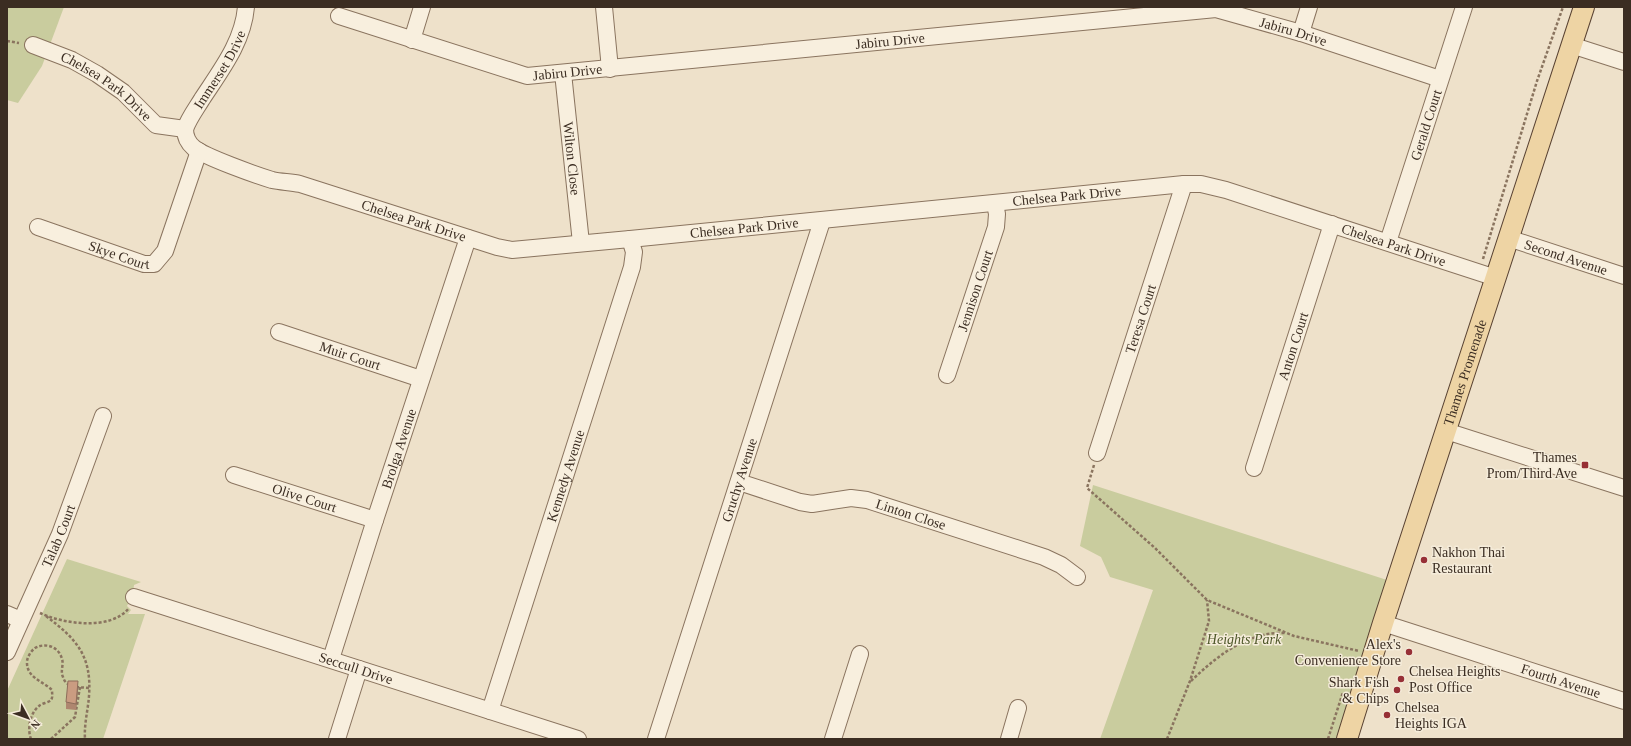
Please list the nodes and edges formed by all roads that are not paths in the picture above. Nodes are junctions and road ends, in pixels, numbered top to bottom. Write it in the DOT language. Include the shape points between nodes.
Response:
graph roads {
  1 [pos="246,7"];
  2 [pos="422,7"];
  3 [pos="604,7"];
  4 [pos="1310,7"];
  5 [pos="1464,7"];
  6 [pos="1584,7"];
  7 [pos="339,16"];
  8 [pos="1301,33"];
  9 [pos="412,40"];
  10 [pos="34,45"];
  11 [pos="1571,45"];
  12 [pos="1624,62"];
  13 [pos="610,69"];
  14 [pos="563,73"];
  15 [pos="1440,79"];
  16 [pos="185,129"];
  17 [pos="199,151"];
  18 [pos="1184,184"];
  19 [pos="995,204"];
  20 [pos="822,221"];
  21 [pos="1332,224"];
  22 [pos="38,227"];
  23 [pos="468,238"];
  24 [pos="1508,238"];
  25 [pos="630,239"];
  26 [pos="1388,242"];
  27 [pos="581,244"];
  28 [pos="1624,276"];
  29 [pos="1496,278"];
  30 [pos="279,332"];
  31 [pos="947,375"];
  32 [pos="421,379"];
  33 [pos="103,416"];
  34 [pos="1446,430"];
  35 [pos="1097,453"];
  36 [pos="1254,468"];
  37 [pos="234,476"];
  38 [pos="739,482"];
  39 [pos="1624,488"];
  40 [pos="375,520"];
  41 [pos="1077,577"];
  42 [pos="134,597"];
  43 [pos="18,613"];
  44 [pos="1383,623"];
  45 [pos="7,652"];
  46 [pos="860,654"];
  47 [pos="331,659"];
  48 [pos="359,668"];
  49 [pos="1624,701"];
  50 [pos="1018,708"];
  51 [pos="490,710"];
  52 [pos="337,739"];
  53 [pos="578,739"];
  54 [pos="656,739"];
  55 [pos="833,739"];
  56 [pos="1009,739"];
  57 [pos="1347,739"];
  1 -- 16 [label="street, Immerset Drive" via="245,22 238,40"];
  2 -- 9 [label="street"];
  3 -- 13 [label="street"];
  4 -- 8 [label="street"];
  5 -- 15 [label="street, Gerald Court"];
  6 -- 11 [label="main road, Thames Promenade"];
  7 -- 9 [label="street, Jabiru Drive"];
  8 -- 13 [label="street, Jabiru Drive" via="1216,9"];
  8 -- 15 [label="street, Jabiru Drive"];
  9 -- 14 [label="street, Jabiru Drive" via="527,76"];
  10 -- 16 [label="street, Chelsea Park Drive" via="72,60 97,74 122,92 156,125"];
  11 -- 12 [label="street"];
  11 -- 24 [label="main road, Thames Promenade"];
  13 -- 14 [label="street, Jabiru Drive"];
  14 -- 27 [label="street, Wilton Close"];
  15 -- 26 [label="street, Gerald Court"];
  16 -- 17 [label="street, Chelsea Park Drive" via="193,148"];
  17 -- 22 [label="street, Skye Court" via="165,251 154,264 144,264"];
  17 -- 23 [label="street, Chelsea Park Drive" via="273,180 300,184"];
  18 -- 19 [label="street, Chelsea Park Drive"];
  18 -- 21 [label="street, Chelsea Park Drive" via="1201,184 1226,190"];
  18 -- 35 [label="street, Teresa Court"];
  19 -- 20 [label="street, Chelsea Park Drive"];
  19 -- 31 [label="street, Jennison Court" via="996,227"];
  20 -- 25 [label="street, Chelsea Park Drive"];
  20 -- 38 [label="street, Gruchy Avenue"];
  21 -- 26 [label="street, Chelsea Park Drive"];
  21 -- 36 [label="street, Anton Court"];
  23 -- 27 [label="street, Chelsea Park Drive" via="512,250"];
  23 -- 32 [label="street, Brolga Avenue"];
  24 -- 28 [label="street, Second Avenue"];
  24 -- 29 [label="main road, Thames Promenade"];
  25 -- 27 [label="street, Chelsea Park Drive"];
  25 -- 51 [label="street, Kennedy Avenue" via="634,252 632,267"];
  26 -- 29 [label="street, Chelsea Park Drive"];
  29 -- 34 [label="main road, Thames Promenade"];
  30 -- 32 [label="street, Muir Court"];
  32 -- 40 [label="street, Brolga Avenue"];
  33 -- 43 [label="street, Talab Court" via="60,534"];
  34 -- 39 [label="street"];
  34 -- 44 [label="main road, Thames Promenade"];
  37 -- 40 [label="street, Olive Court"];
  38 -- 41 [label="street, Linton Close" via="812,504 851,498 867,500 1044,557 1061,564"];
  38 -- 54 [label="street, Gruchy Avenue"];
  40 -- 47 [label="street, Brolga Avenue"];
  42 -- 47 [label="street, Seccull Drive"];
  43 -- 45 [label="street, Talab Court"];
  44 -- 49 [label="street, Fourth Avenue"];
  44 -- 57 [label="main road, Thames Promenade"];
  46 -- 55 [label="street"];
  47 -- 48 [label="street, Seccull Drive"];
  48 -- 51 [label="street, Seccull Drive"];
  48 -- 52 [label="street"];
  50 -- 56 [label="street"];
  51 -- 53 [label="street, Seccull Drive"];
}
